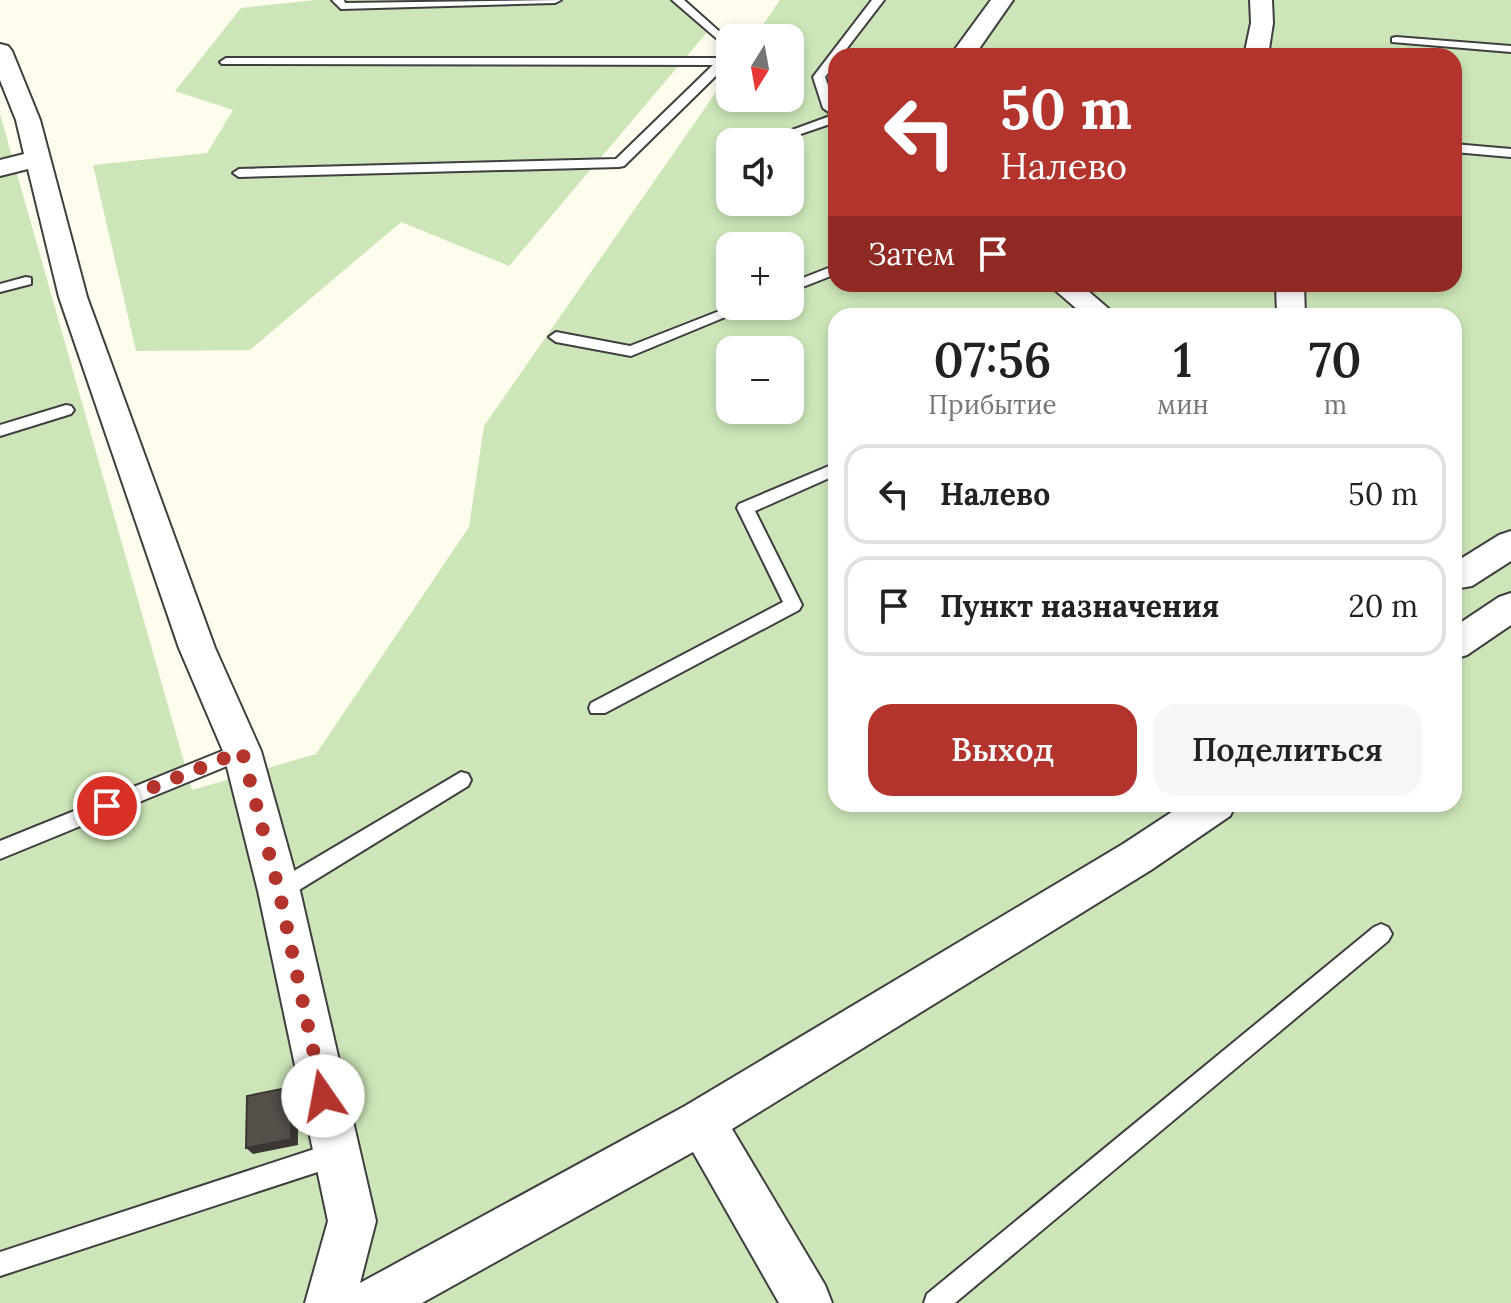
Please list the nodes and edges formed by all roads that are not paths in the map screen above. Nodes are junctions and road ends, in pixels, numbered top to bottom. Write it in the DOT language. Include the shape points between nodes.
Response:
graph roads {
  1 [pos="338,0"];
  2 [pos="555,0"];
  3 [pos="678,0"];
  4 [pos="878,0"];
  5 [pos="1002,0"];
  6 [pos="1261,0"];
  7 [pos="716,34"];
  8 [pos="1396,40"];
  9 [pos="841,48"];
  10 [pos="968,48"];
  11 [pos="1257,48"];
  12 [pos="1511,49"];
  13 [pos="716,57"];
  14 [pos="2,60"];
  15 [pos="226,62"];
  16 [pos="828,65"];
  17 [pos="716,68"];
  18 [pos="828,105"];
  19 [pos="828,118"];
  20 [pos="802,128"];
  21 [pos="1462,149"];
  22 [pos="1511,153"];
  23 [pos="38,158"];
  24 [pos="0,168"];
  25 [pos="239,173"];
  26 [pos="828,272"];
  27 [pos="26,281"];
  28 [pos="804,282"];
  29 [pos="0,288"];
  30 [pos="1072,292"];
  31 [pos="1093,308"];
  32 [pos="716,317"];
  33 [pos="556,337"];
  34 [pos="66,410"];
  35 [pos="0,431"];
  36 [pos="828,472"];
  37 [pos="1511,544"];
  38 [pos="1462,576"];
  39 [pos="1511,607"];
  40 [pos="1462,640"];
  41 [pos="598,708"];
  42 [pos="242,751"];
  43 [pos="461,780"];
  44 [pos="1204,812"];
  45 [pos="0,850"];
  46 [pos="279,891"];
  47 [pos="1381,934"];
  48 [pos="701,1122"];
  49 [pos="336,1154"];
  50 [pos="0,1264"];
  51 [pos="330,1303"];
  52 [pos="373,1303"];
  53 [pos="807,1303"];
  54 [pos="936,1303"];
  1 -- 2 [label="lane" via="341,6"];
  3 -- 7 [label="lane"];
  4 -- 9 [label="lane"];
  5 -- 10 [label="street"];
  6 -- 11 [label="street"];
  8 -- 12 [label="lane"];
  13 -- 15 [label="lane"];
  14 -- 23 [label="street"];
  16 -- 18 [label="lane" via="819,77"];
  17 -- 25 [label="lane" via="619,163"];
  19 -- 20 [label="lane"];
  21 -- 22 [label="lane"];
  23 -- 24 [label="street"];
  23 -- 42 [label="street" via="73,297 197,648"];
  26 -- 28 [label="lane"];
  27 -- 29 [label="lane"];
  30 -- 31 [label="street"];
  32 -- 33 [label="lane" via="631,351"];
  34 -- 35 [label="lane"];
  36 -- 41 [label="lane" via="745,508 793,605"];
  37 -- 38 [label="street"];
  39 -- 40 [label="street"];
  42 -- 45 [label="lane"];
  42 -- 46 [label="street"];
  43 -- 46 [label="lane"];
  44 -- 48 [label="street"];
  46 -- 49 [label="street"];
  47 -- 54 [label="lane"];
  48 -- 52 [label="street"];
  48 -- 53 [label="street"];
  49 -- 50 [label="lane"];
  49 -- 51 [label="street" via="352,1221"];
}
